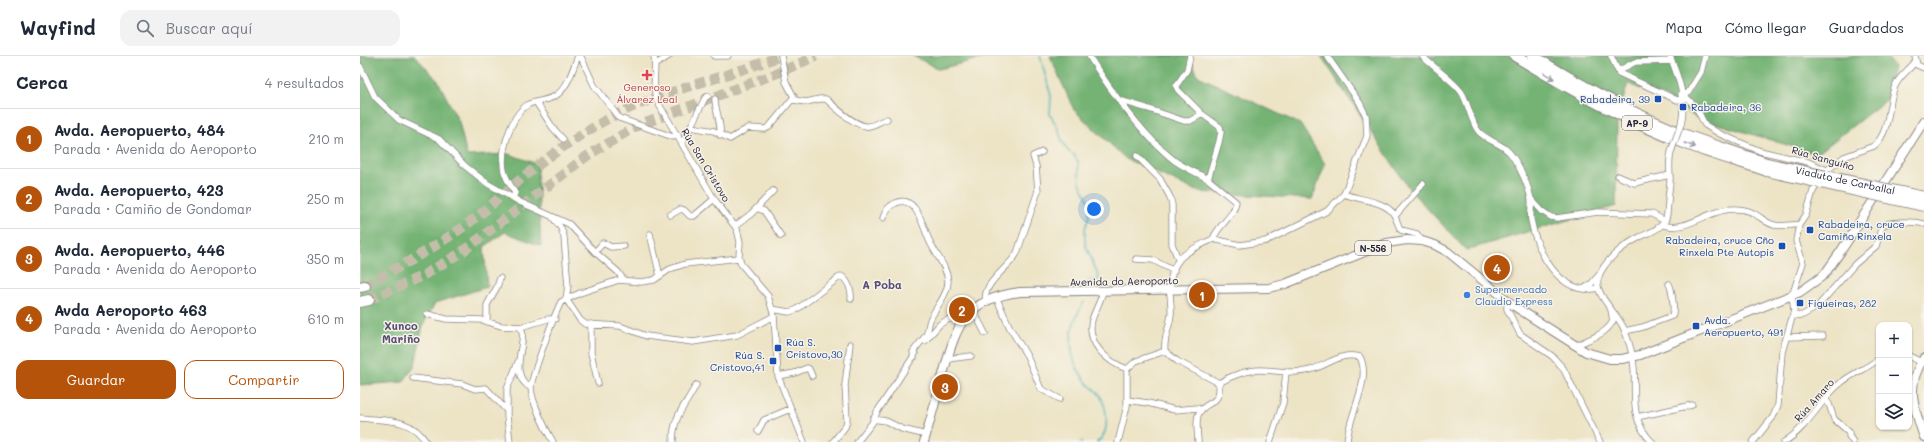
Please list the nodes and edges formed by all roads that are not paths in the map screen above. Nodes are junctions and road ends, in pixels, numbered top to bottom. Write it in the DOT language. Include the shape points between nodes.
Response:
graph roads {
  1 [pos="578,56"];
  2 [pos="654,56"];
  3 [pos="669,56"];
  4 [pos="714,56"];
  5 [pos="728,56"];
  6 [pos="781,56"];
  7 [pos="1089,56"];
  8 [pos="1190,56"];
  9 [pos="1327,56"];
  10 [pos="1422,56"];
  11 [pos="1515,56"];
  12 [pos="1533,56"];
  13 [pos="1611,56"];
  14 [pos="1705,56"];
  15 [pos="1671,59"];
  16 [pos="1915,61"];
  17 [pos="656,64"];
  18 [pos="360,66"];
  19 [pos="1924,68"];
  20 [pos="1618,71"];
  21 [pos="708,96"];
  22 [pos="1682,97"];
  23 [pos="715,99"];
  24 [pos="793,100"];
  25 [pos="536,102"];
  26 [pos="1122,102"];
  27 [pos="1202,114"];
  28 [pos="886,119"];
  29 [pos="1924,121"];
  30 [pos="691,127"];
  31 [pos="678,135"];
  32 [pos="720,135"];
  33 [pos="563,139"];
  34 [pos="682,142"];
  35 [pos="1042,152"];
  36 [pos="1137,156"];
  37 [pos="1767,167"];
  38 [pos="1826,171"];
  39 [pos="1670,175"];
  40 [pos="1618,176"];
  41 [pos="1208,179"];
  42 [pos="1423,184"];
  43 [pos="1884,184"];
  44 [pos="773,192"];
  45 [pos="1344,194"];
  46 [pos="1924,197"];
  47 [pos="513,198"];
  48 [pos="714,199"];
  49 [pos="1531,199"];
  50 [pos="1924,206"];
  51 [pos="757,208"];
  52 [pos="670,215"];
  53 [pos="1395,216"];
  54 [pos="554,218"];
  55 [pos="883,218"];
  56 [pos="1664,223"];
  57 [pos="1924,224"];
  58 [pos="1799,225"];
  59 [pos="735,226"];
  60 [pos="650,234"];
  61 [pos="781,236"];
  62 [pos="1213,239"];
  63 [pos="1422,241"];
  64 [pos="624,246"];
  65 [pos="595,252"];
  66 [pos="739,258"];
  67 [pos="1136,258"];
  68 [pos="1178,259"];
  69 [pos="1174,271"];
  70 [pos="1601,273"];
  71 [pos="660,276"];
  72 [pos="500,278"];
  73 [pos="623,279"];
  74 [pos="1669,284"];
  75 [pos="1585,288"];
  76 [pos="1598,288"];
  77 [pos="1170,290"];
  78 [pos="1103,291"];
  79 [pos="1792,296"];
  80 [pos="996,297"];
  81 [pos="566,299"];
  82 [pos="850,299"];
  83 [pos="1507,300"];
  84 [pos="986,301"];
  85 [pos="1611,307"];
  86 [pos="772,309"];
  87 [pos="973,310"];
  88 [pos="427,314"];
  89 [pos="774,316"];
  90 [pos="1793,316"];
  91 [pos="965,317"];
  92 [pos="555,319"];
  93 [pos="487,322"];
  94 [pos="591,324"];
  95 [pos="520,327"];
  96 [pos="1625,331"];
  97 [pos="985,333"];
  98 [pos="1823,336"];
  99 [pos="1787,337"];
  100 [pos="850,344"];
  101 [pos="1575,346"];
  102 [pos="1165,351"];
  103 [pos="970,356"];
  104 [pos="914,357"];
  105 [pos="1912,357"];
  106 [pos="1632,358"];
  107 [pos="947,359"];
  108 [pos="1876,360"];
  109 [pos="1923,360"];
  110 [pos="518,362"];
  111 [pos="1127,369"];
  112 [pos="1286,371"];
  113 [pos="778,376"];
  114 [pos="812,376"];
  115 [pos="413,378"];
  116 [pos="598,383"];
  117 [pos="1219,383"];
  118 [pos="696,385"];
  119 [pos="531,388"];
  120 [pos="1060,399"];
  121 [pos="1127,400"];
  122 [pos="1826,400"];
  123 [pos="1692,405"];
  124 [pos="790,409"];
  125 [pos="1201,410"];
  126 [pos="507,411"];
  127 [pos="1637,417"];
  128 [pos="360,418"];
  129 [pos="874,419"];
  130 [pos="758,431"];
  131 [pos="1924,437"];
  132 [pos="925,438"];
  133 [pos="426,442"];
  134 [pos="510,442"];
  135 [pos="553,442"];
  136 [pos="673,442"];
  137 [pos="804,442"];
  138 [pos="833,442"];
  139 [pos="857,442"];
  140 [pos="1118,442"];
  141 [pos="1198,442"];
  142 [pos="1270,442"];
  143 [pos="1347,442"];
  144 [pos="1600,442"];
  145 [pos="1652,442"];
  146 [pos="1754,442"];
  147 [pos="1784,442"];
  148 [pos="1853,442"];
  1 -- 25 [label="street" via="559,94"];
  1 -- 31 [label="street" via="581,57 594,86 619,118 673,137"];
  2 -- 17 [label="street, Rúa San Cristovo"];
  3 -- 17 [label="street"];
  4 -- 5 [label="street"];
  6 -- 24 [label="street" via="786,82 794,97"];
  7 -- 26 [label="street"];
  8 -- 27 [label="street" via="1187,70 1176,86"];
  9 -- 45 [label="street" via="1360,103 1366,116 1367,136"];
  10 -- 49 [label="street" via="1461,92 1479,132 1506,148 1513,156"];
  11 -- 37 [label="highway, AP-9, one-way" via="1574,92 1632,121 1689,145"];
  12 -- 37 [label="highway, AP-9" via="1575,82 1635,112"];
  13 -- 20 [label="street"];
  14 -- 22 [label="street" via="1701,72 1688,93"];
  15 -- 20 [label="street" via="1635,62"];
  15 -- 22 [label="street" via="1680,79"];
  16 -- 19 [label="street"];
  16 -- 38 [label="street" via="1896,85 1890,113 1878,143 1844,157"];
  17 -- 31 [label="street, Rúa San Cristovo" via="655,97"];
  18 -- 47 [label="street" via="375,97 399,120 439,139 465,166 488,184"];
  20 -- 22 [label="street, Rúa Sanguiño" via="1677,100"];
  21 -- 30 [label="street"];
  22 -- 38 [label="street, Rúa Sanguiño" via="1692,102 1705,124 1720,134 1760,152 1808,162"];
  22 -- 39 [label="street, bridge" via="1681,124 1669,159"];
  23 -- 32 [label="street"];
  24 -- 28 [label="street" via="826,100 853,121 865,126"];
  24 -- 32 [label="street" via="767,129 748,128 730,139"];
  25 -- 33 [label="street"];
  25 -- 47 [label="street" via="524,108 512,125 503,153 504,171 515,193"];
  26 -- 27 [label="street" via="1184,121 1190,121"];
  26 -- 41 [label="street" via="1138,124 1174,160"];
  27 -- 41 [label="street" via="1218,124 1222,132"];
  29 -- 43 [label="main road, Avenida do Aeroporto / N-556"];
  30 -- 32 [label="street" via="714,131"];
  30 -- 34 [label="street"];
  31 -- 34 [label="street, Rúa San Cristovo"];
  34 -- 48 [label="street, Rúa San Cristovo"];
  35 -- 84 [label="street" via="1032,156 1036,166 1038,191 1018,253 990,285"];
  36 -- 68 [label="street" via="1160,179 1170,197 1172,244"];
  37 -- 46 [label="highway, Viaduto de Carballal / AP-9, bridge"];
  37 -- 50 [label="highway, Viaduto de Carballal / AP-9, bridge"];
  38 -- 43 [label="street, Rúa Sanguiño"];
  38 -- 58 [label="street" via="1813,191 1806,215"];
  39 -- 40 [label="street" via="1634,183"];
  39 -- 56 [label="street" via="1668,214"];
  41 -- 62 [label="street" via="1236,202 1233,212 1219,227"];
  42 -- 53 [label="street"];
  43 -- 79 [label="main road, Avenida do Aeroporto / N-556" via="1829,270 1809,287"];
  44 -- 51 [label="street"];
  45 -- 53 [label="street" via="1377,204 1390,210"];
  45 -- 62 [label="street" via="1327,211 1266,240 1240,245"];
  47 -- 54 [label="street"];
  48 -- 52 [label="street" via="694,216 681,209"];
  48 -- 59 [label="street, Rúa San Cristovo"];
  49 -- 56 [label="street" via="1550,217 1579,216 1598,212 1652,214"];
  49 -- 75 [label="street" via="1531,220 1536,238 1549,265 1565,282"];
  51 -- 59 [label="street"];
  51 -- 61 [label="street" via="764,211"];
  53 -- 63 [label="street" via="1401,230 1417,234"];
  54 -- 65 [label="street" via="569,224"];
  54 -- 81 [label="street" via="564,238 568,286"];
  55 -- 104 [label="street" via="891,205 904,201 910,204 921,217 928,238 947,274 947,288 929,322 926,336 913,352"];
  56 -- 58 [label="street" via="1670,227 1678,226 1716,212 1735,209 1750,211 1775,226"];
  56 -- 70 [label="street" via="1627,245 1610,260"];
  57 -- 90 [label="street" via="1913,222 1882,226 1876,246 1854,264 1817,307 1802,315"];
  58 -- 79 [label="street" via="1796,242 1803,263"];
  59 -- 66 [label="street, Rúa San Cristovo" via="740,238"];
  60 -- 71 [label="street"];
  62 -- 68 [label="street"];
  63 -- 77 [label="main road, Avenida do Aeroporto / N-556" via="1387,243 1274,287"];
  63 -- 83 [label="main road, Avenida do Aeroporto / N-556" via="1448,252"];
  64 -- 65 [label="street" via="611,247 603,244"];
  65 -- 73 [label="street"];
  66 -- 71 [label="street" via="685,264"];
  66 -- 86 [label="street" via="744,269 765,292"];
  67 -- 69 [label="street" via="1154,260"];
  68 -- 69 [label="street"];
  69 -- 77 [label="street"];
  70 -- 75 [label="street"];
  70 -- 76 [label="street"];
  71 -- 73 [label="street" via="642,282"];
  72 -- 93 [label="street" via="487,305"];
  73 -- 81 [label="street"];
  74 -- 96 [label="street" via="1674,312 1672,316"];
  75 -- 76 [label="street"];
  76 -- 85 [label="street"];
  77 -- 78 [label="main road, Avenida do Aeroporto / N-556"];
  77 -- 102 [label="street" via="1171,315"];
  78 -- 80 [label="main road, Avenida do Aeroporto / N-556" via="1020,292"];
  78 -- 111 [label="street" via="1092,319 1093,341 1114,363"];
  79 -- 90 [label="street"];
  79 -- 106 [label="main road, Avenida do Aeroporto / N-556"];
  80 -- 84 [label="main road, Avenida do Aeroporto / N-556"];
  80 -- 120 [label="street" via="1041,389"];
  81 -- 92 [label="street" via="559,306"];
  81 -- 94 [label="street" via="582,322"];
  82 -- 86 [label="street" via="851,292 846,281 843,276 839,276 796,310 789,312"];
  83 -- 101 [label="main road, Avenida do Aeroporto / N-556"];
  83 -- 144 [label="street" via="1507,309 1520,334 1552,356 1563,368"];
  84 -- 87 [label="main road, Avenida do Aeroporto / N-556"];
  85 -- 96 [label="street"];
  85 -- 101 [label="street" via="1613,321 1608,328"];
  86 -- 89 [label="street"];
  87 -- 91 [label="main road, Avenida do Aeroporto / N-556"];
  87 -- 97 [label="street"];
  88 -- 93 [label="street" via="446,319"];
  89 -- 94 [label="street" via="737,335 701,342 646,336 620,326"];
  89 -- 113 [label="street"];
  90 -- 99 [label="street"];
  91 -- 104 [label="street" via="959,314 940,324"];
  91 -- 107 [label="main road, Avenida do Aeroporto / N-556" via="955,333"];
  92 -- 95 [label="street"];
  92 -- 119 [label="street"];
  93 -- 95 [label="street"];
  94 -- 116 [label="street" via="591,353"];
  95 -- 110 [label="street" via="522,337"];
  96 -- 106 [label="street"];
  98 -- 99 [label="street"];
  99 -- 146 [label="street" via="1782,352 1776,412"];
  100 -- 138 [label="street" via="845,385 847,421"];
  101 -- 106 [label="main road, Avenida do Aeroporto / N-556" via="1600,357"];
  102 -- 111 [label="street" via="1136,361"];
  102 -- 117 [label="street" via="1177,361"];
  103 -- 107 [label="street"];
  104 -- 129 [label="street"];
  105 -- 109 [label="street"];
  106 -- 127 [label="street" via="1633,396"];
  107 -- 132 [label="main road, Avenida do Aeroporto / N-556"];
  108 -- 122 [label="street, Rúa Amaro" via="1843,381"];
  109 -- 131 [label="main road" via="1917,371 1912,393 1913,406"];
  110 -- 119 [label="street" via="523,378"];
  110 -- 126 [label="street" via="507,389"];
  111 -- 121 [label="street"];
  112 -- 117 [label="street" via="1259,370"];
  112 -- 142 [label="street" via="1283,403"];
  112 -- 143 [label="street" via="1313,370 1342,356 1360,357 1363,379 1350,419"];
  113 -- 114 [label="street" via="807,368 810,369"];
  113 -- 124 [label="street"];
  115 -- 126 [label="street" via="462,384 475,389 486,388"];
  117 -- 125 [label="street" via="1217,398"];
  118 -- 136 [label="street" via="678,413"];
  119 -- 135 [label="street"];
  121 -- 125 [label="street" via="1175,410"];
  121 -- 140 [label="street"];
  122 -- 147 [label="street, Rúa Amaro" via="1792,437"];
  122 -- 148 [label="street" via="1832,417 1849,432"];
  123 -- 127 [label="street"];
  124 -- 130 [label="street" via="764,420"];
  124 -- 137 [label="street"];
  125 -- 141 [label="street" via="1197,416"];
  126 -- 134 [label="street"];
  127 -- 145 [label="street"];
  128 -- 133 [label="street" via="403,422 412,426"];
  129 -- 132 [label="street" via="886,421"];
  129 -- 139 [label="street"];
}
